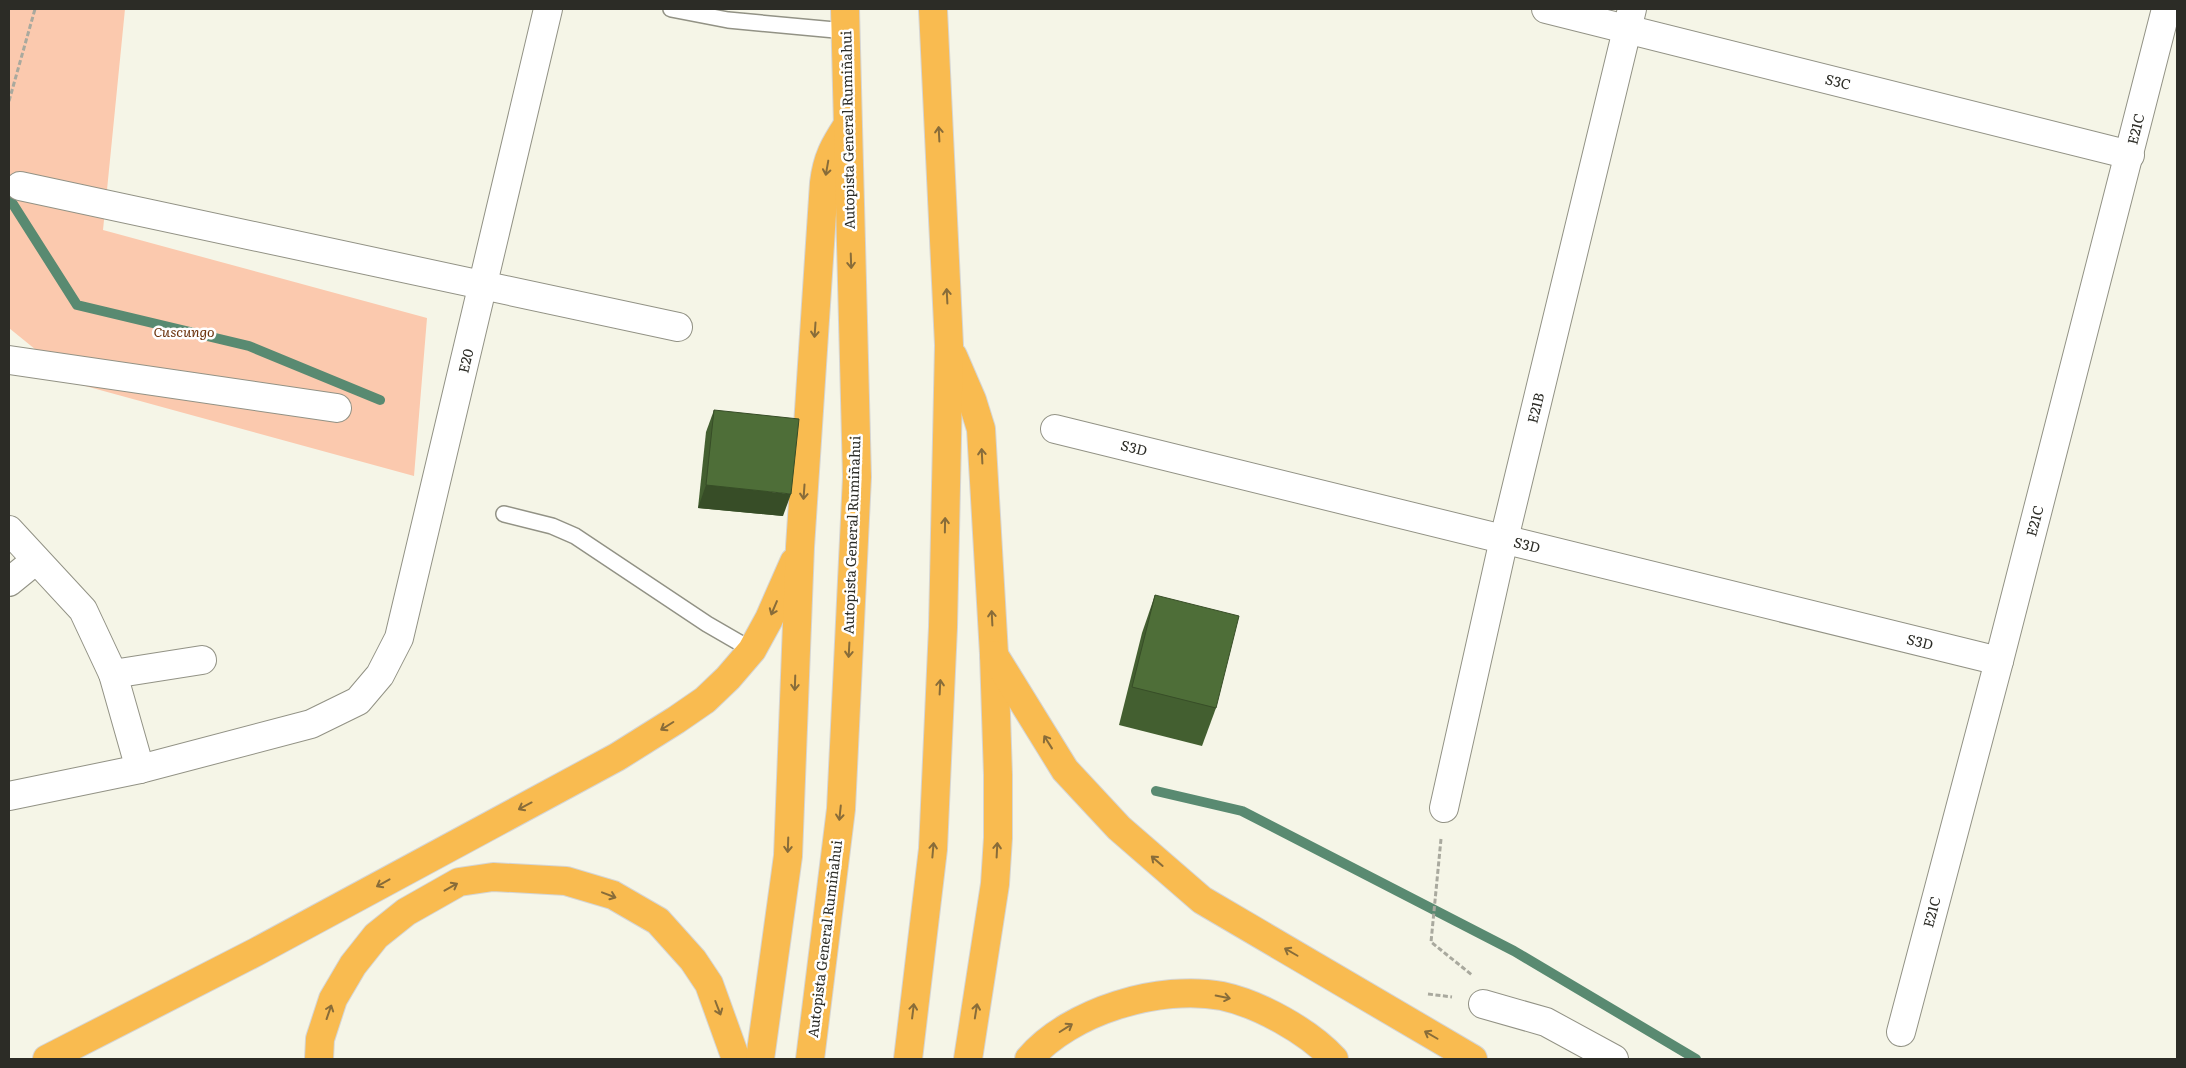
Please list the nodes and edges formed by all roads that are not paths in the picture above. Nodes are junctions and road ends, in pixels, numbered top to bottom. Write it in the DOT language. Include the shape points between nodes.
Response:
graph roads {
  1 [pos="548,9"];
  2 [pos="671,9"];
  3 [pos="933,9"];
  4 [pos="1546,9"];
  5 [pos="2166,9"];
  6 [pos="1630,19"];
  7 [pos="845,20"];
  8 [pos="847,124"];
  9 [pos="2130,155"];
  10 [pos="20,186"];
  11 [pos="484,286"];
  12 [pos="678,327"];
  13 [pos="949,345"];
  14 [pos="9,360"];
  15 [pos="338,408"];
  16 [pos="1055,429"];
  17 [pos="504,514"];
  18 [pos="9,530"];
  19 [pos="1504,539"];
  20 [pos="800,547"];
  21 [pos="36,560"];
  22 [pos="9,582"];
  23 [pos="752,650"];
  24 [pos="994,654"];
  25 [pos="202,660"];
  26 [pos="1999,661"];
  27 [pos="113,674"];
  28 [pos="140,769"];
  29 [pos="9,796"];
  30 [pos="1444,808"];
  31 [pos="1483,1004"];
  32 [pos="1901,1032"];
  33 [pos="47,1059"];
  34 [pos="319,1059"];
  35 [pos="736,1059"];
  36 [pos="760,1059"];
  37 [pos="810,1059"];
  38 [pos="908,1059"];
  39 [pos="968,1059"];
  40 [pos="1029,1059"];
  41 [pos="1334,1059"];
  42 [pos="1473,1059"];
  43 [pos="1614,1059"];
  1 -- 11 [label="street, E20"];
  2 -- 7 [label="lane" via="728,20"];
  13 -- 3 [label="highway, one-way"];
  4 -- 6 [label="street, S3C"];
  5 -- 9 [label="street, E21C"];
  6 -- 9 [label="street, S3C"];
  6 -- 19 [label="street, E21B"];
  7 -- 8 [label="highway, Autopista General Rumiñahui"];
  8 -- 20 [label="highway, one-way" via="827,163 824,183"];
  8 -- 37 [label="highway, Autopista General Rumiñahui, one-way" via="856,487 841,809"];
  9 -- 26 [label="street, E21C"];
  10 -- 11 [label="street"];
  11 -- 12 [label="street"];
  11 -- 28 [label="street, E20" via="399,638 380,675 358,702 311,724"];
  24 -- 13 [label="highway, one-way" via="981,429"];
  38 -- 13 [label="highway, one-way" via="933,848 943,627"];
  14 -- 15 [label="street"];
  16 -- 19 [label="street, S3D"];
  17 -- 23 [label="lane" via="552,526 575,536 707,624"];
  18 -- 21 [label="street"];
  19 -- 26 [label="street, S3D"];
  19 -- 30 [label="street, E21B"];
  20 -- 23 [label="highway, one-way"];
  20 -- 36 [label="highway, one-way" via="788,856"];
  21 -- 22 [label="street"];
  21 -- 27 [label="street" via="82,610"];
  23 -- 33 [label="highway, one-way" via="705,700 616,757 256,952"];
  39 -- 24 [label="highway, one-way" via="995,884 998,775"];
  42 -- 24 [label="highway, one-way" via="1202,900 1119,828 1065,770"];
  25 -- 27 [label="street"];
  26 -- 32 [label="street, E21C"];
  27 -- 28 [label="street"];
  28 -- 29 [label="street"];
  31 -- 43 [label="street" via="1546,1022"];
  34 -- 35 [label="highway, one-way" via="320,1039 333,999 353,965 376,936 406,912 459,882 493,876 566,881 613,895 658,921 693,960 709,984"];
  40 -- 41 [label="highway, one-way" via="1064,1028 1096,1012 1158,996 1191,994 1220,996 1250,1004 1303,1034"];
}
